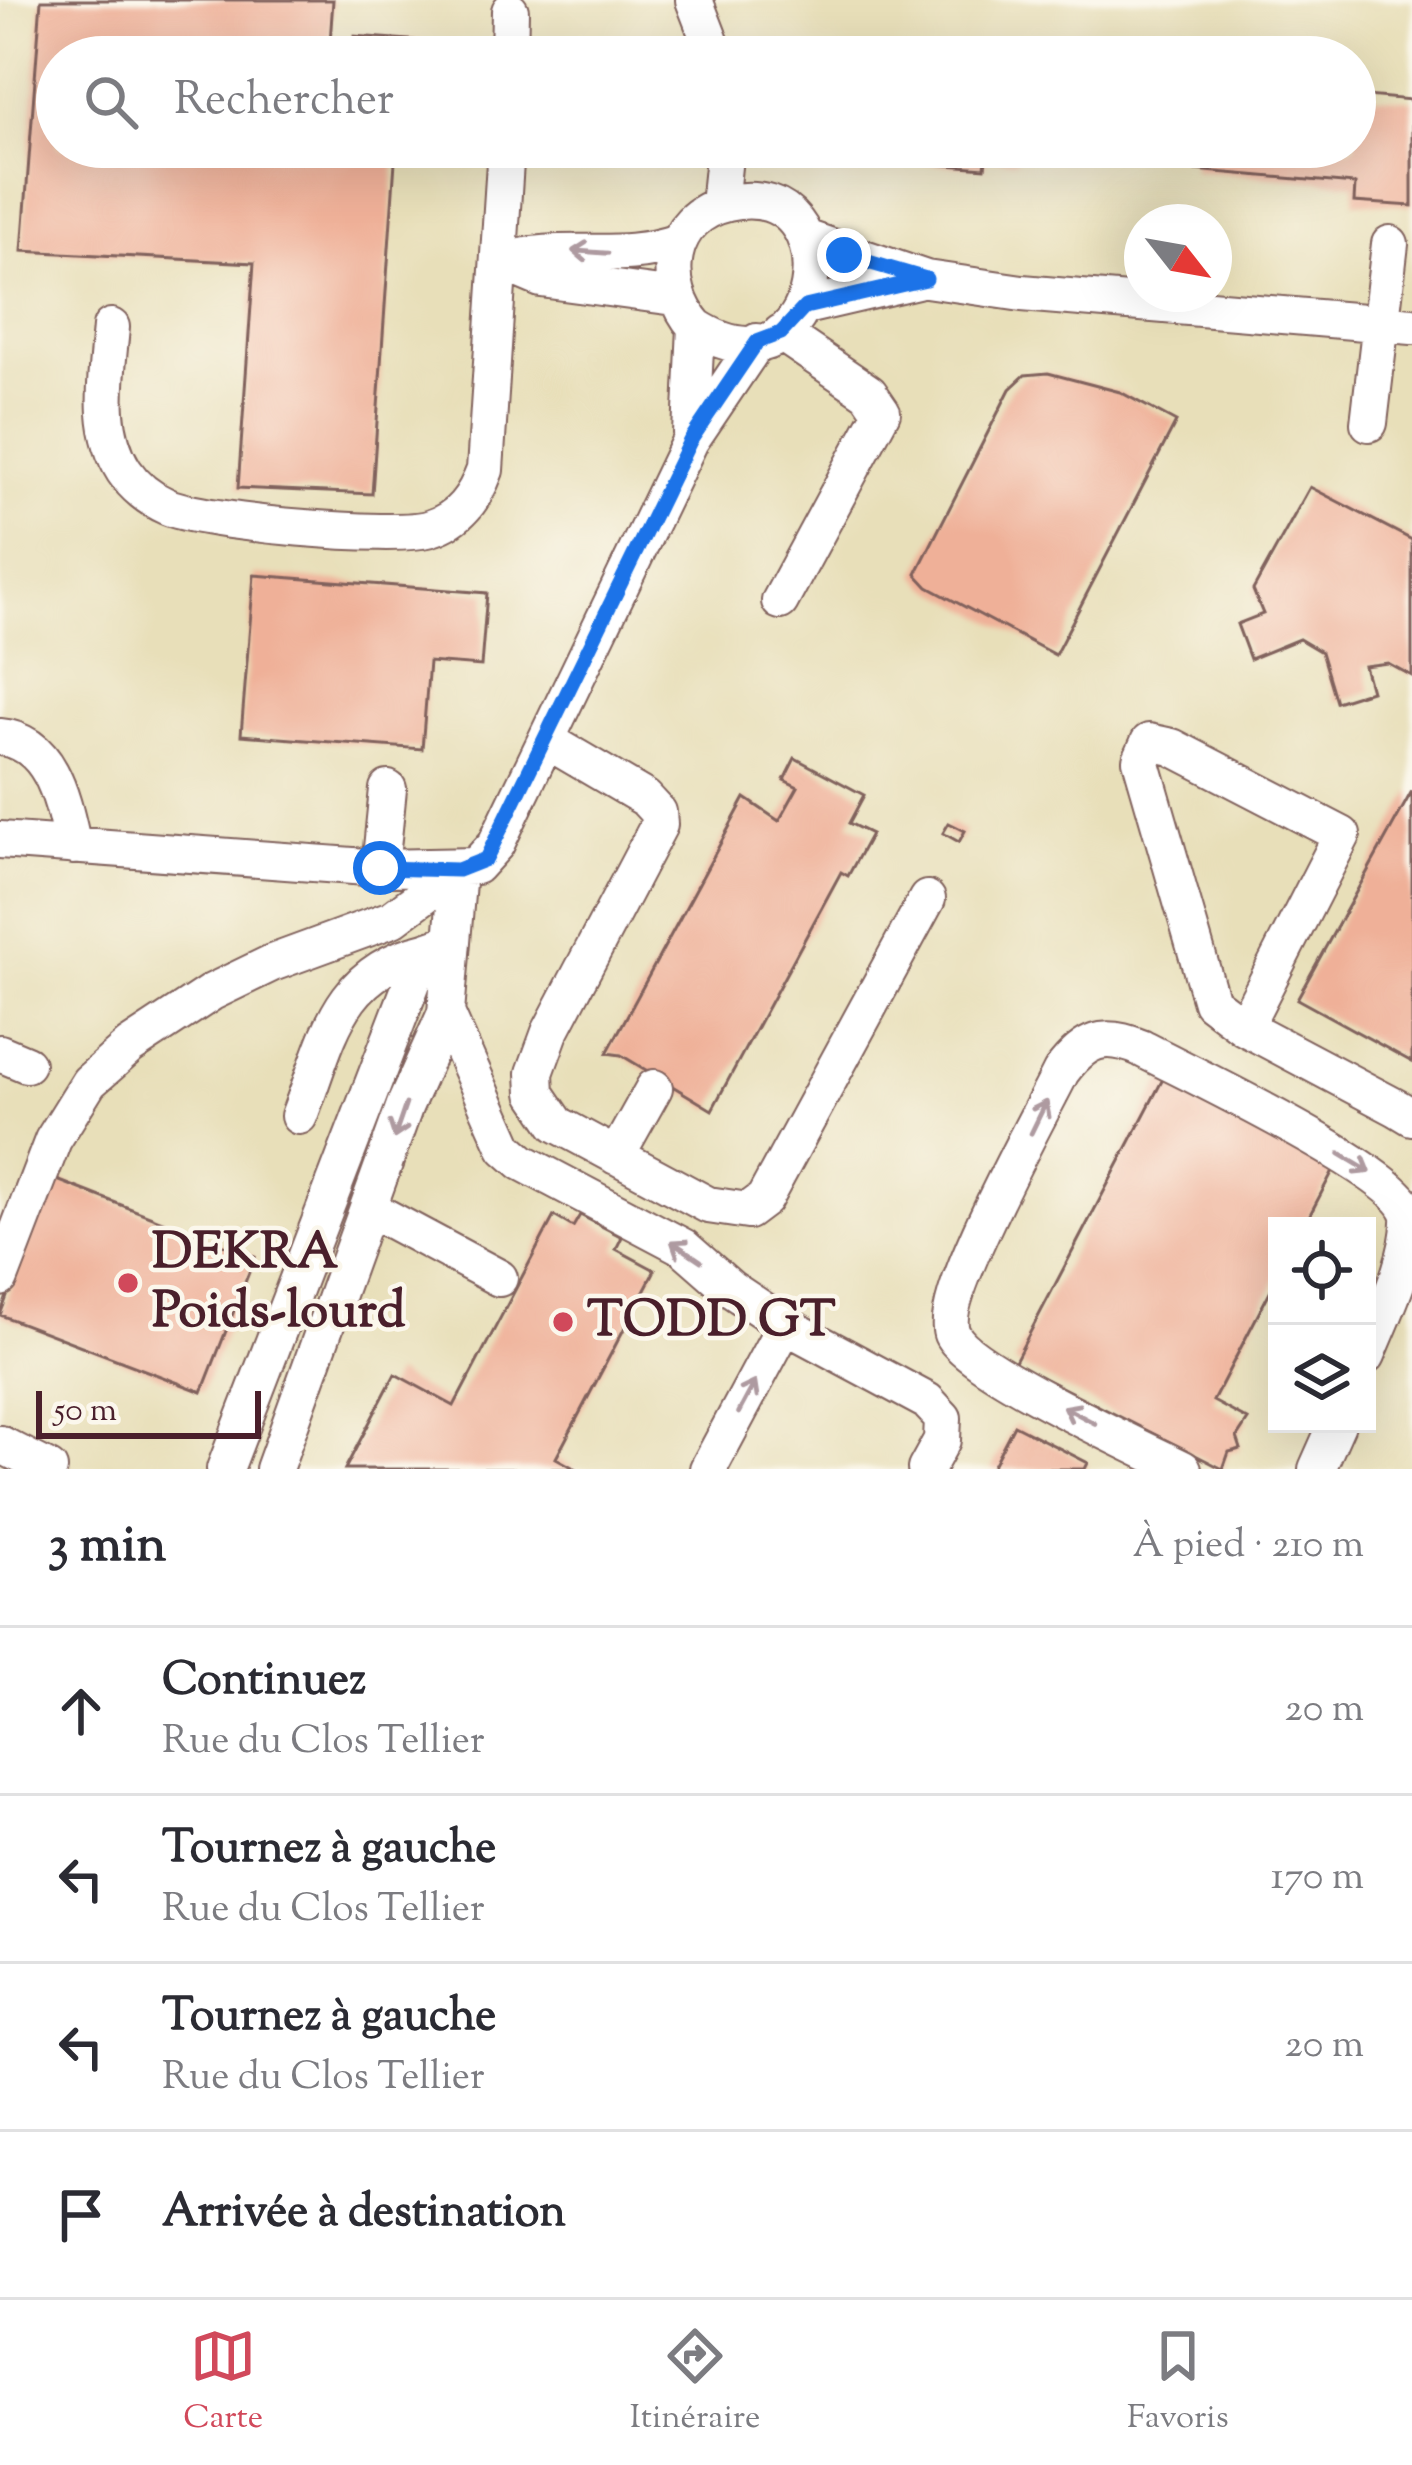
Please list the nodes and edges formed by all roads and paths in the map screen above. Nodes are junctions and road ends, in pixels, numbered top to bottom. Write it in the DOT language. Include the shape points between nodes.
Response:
graph roads {
  1 [pos="694,0"];
  2 [pos="510,11"];
  3 [pos="509,36"];
  4 [pos="708,36"];
  5 [pos="505,168"];
  6 [pos="723,168"];
  7 [pos="719,206"];
  8 [pos="805,238"];
  9 [pos="678,242"];
  10 [pos="1390,244"];
  11 [pos="501,262"];
  12 [pos="926,279"];
  13 [pos="686,312"];
  14 [pos="1397,325"];
  15 [pos="111,327"];
  16 [pos="781,327"];
  17 [pos="1369,423"];
  18 [pos="690,441"];
  19 [pos="780,601"];
  20 [pos="0,737"];
  21 [pos="546,740"];
  22 [pos="388,789"];
  23 [pos="0,840"];
  24 [pos="74,846"];
  25 [pos="380,868"];
  26 [pos="458,870"];
  27 [pos="927,899"];
  28 [pos="439,947"];
  29 [pos="446,1013"];
  30 [pos="1244,1027"];
  31 [pos="654,1088"];
  32 [pos="298,1116"];
  33 [pos="1412,1117"];
  34 [pos="616,1156"];
  35 [pos="370,1209"];
  36 [pos="0,1278"];
  37 [pos="499,1278"];
  38 [pos="785,1325"];
  39 [pos="1376,1332"];
  40 [pos="1333,1433"];
  41 [pos="0,1444"];
  42 [pos="49,1469"];
  43 [pos="225,1469"];
  44 [pos="274,1469"];
  45 [pos="708,1469"];
  46 [pos="926,1469"];
  47 [pos="1183,1469"];
  48 [pos="1317,1469"];
  1 -- 4 [label="street"];
  2 -- 3 [label="street"];
  5 -- 11 [label="street"];
  6 -- 7 [label="street"];
  7 -- 8 [label="street" via="758,202"];
  7 -- 9 [label="street"];
  8 -- 12 [label="street"];
  8 -- 16 [label="street" via="814,272"];
  9 -- 11 [label="street, one-way" via="624,255 542,249"];
  9 -- 13 [label="street" via="672,260"];
  10 -- 14 [label="street"];
  11 -- 13 [label="street"];
  11 -- 15 [label="street" via="485,470 476,495 430,529 196,516 143,492 110,442 104,400"];
  12 -- 14 [label="street"];
  12 -- 16 [label="street"];
  13 -- 16 [label="street" via="730,343"];
  13 -- 18 [label="street"];
  14 -- 17 [label="street"];
  16 -- 18 [label="street"];
  16 -- 19 [label="street" via="869,393 882,412"];
  18 -- 21 [label="street"];
  20 -- 24 [label="street" via="40,756"];
  21 -- 26 [label="street" via="496,844 476,866"];
  21 -- 34 [label="street" via="658,812 645,858 535,1073 544,1111 556,1124"];
  22 -- 25 [label="street"];
  23 -- 24 [label="street"];
  24 -- 25 [label="street"];
  25 -- 26 [label="street"];
  26 -- 28 [label="street"];
  26 -- 36 [label="street" via="392,919 212,992 89,1082 52,1140"];
  27 -- 34 [label="street" via="764,1198 730,1212"];
  28 -- 29 [label="street"];
  28 -- 32 [label="street" via="376,968 347,995"];
  28 -- 43 [label="street"];
  29 -- 35 [label="street, one-way"];
  38 -- 29 [label="street, one-way" via="683,1247 522,1162 496,1128"];
  30 -- 30 [label="street" via="1211,1001 1194,956 1141,760 1149,742 1342,835"];
  30 -- 33 [label="street"];
  31 -- 34 [label="street"];
  35 -- 37 [label="street"];
  35 -- 44 [label="street"];
  45 -- 38 [label="street, one-way"];
  38 -- 46 [label="street" via="927,1401 943,1418 942,1440"];
  47 -- 39 [label="street, one-way" via="994,1370 959,1347 949,1329 959,1280 1078,1049 1116,1037 1141,1048 1357,1163 1402,1199 1411,1218 1403,1262"];
  40 -- 48 [label="street"];
  41 -- 42 [label="street"];
}
